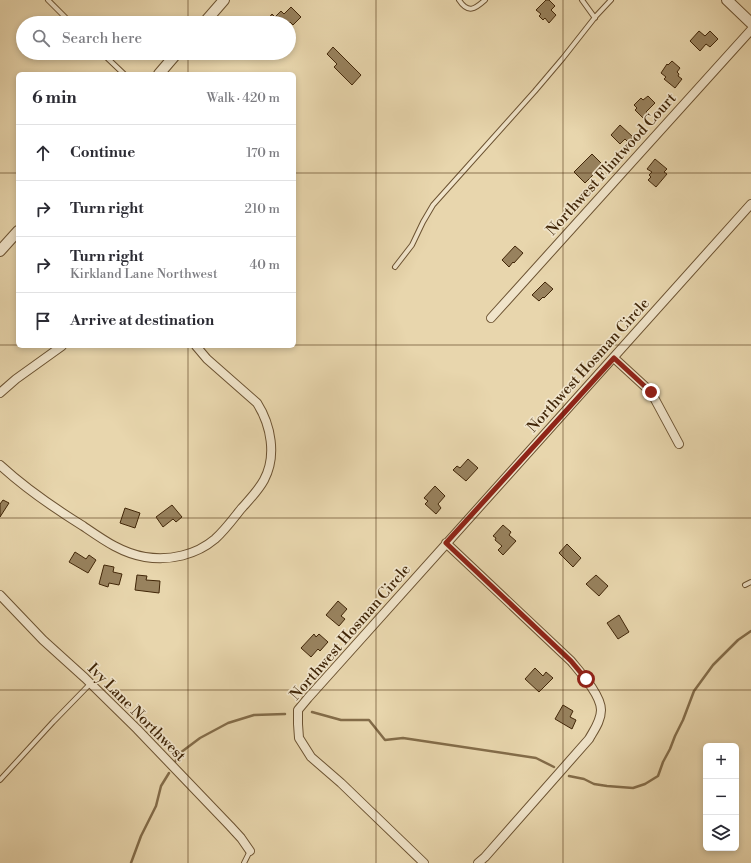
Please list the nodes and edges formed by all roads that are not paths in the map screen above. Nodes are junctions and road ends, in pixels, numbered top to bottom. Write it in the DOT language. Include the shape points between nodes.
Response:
graph roads {
  1 [pos="48,0"];
  2 [pos="459,0"];
  3 [pos="485,0"];
  4 [pos="582,0"];
  5 [pos="612,0"];
  6 [pos="222,1"];
  7 [pos="732,2"];
  8 [pos="64,16"];
  9 [pos="210,16"];
  10 [pos="595,18"];
  11 [pos="751,24"];
  12 [pos="751,30"];
  13 [pos="109,60"];
  14 [pos="171,60"];
  15 [pos="122,72"];
  16 [pos="160,72"];
  17 [pos="751,204"];
  18 [pos="16,233"];
  19 [pos="0,251"];
  20 [pos="395,267"];
  21 [pos="491,318"];
  22 [pos="59,348"];
  23 [pos="198,348"];
  24 [pos="614,358"];
  25 [pos="0,393"];
  26 [pos="679,444"];
  27 [pos="0,465"];
  28 [pos="446,543"];
  29 [pos="751,582"];
  30 [pos="745,586"];
  31 [pos="1,598"];
  32 [pos="91,683"];
  33 [pos="0,780"];
  34 [pos="250,852"];
  35 [pos="244,863"];
  36 [pos="424,863"];
  37 [pos="478,863"];
  1 -- 8 [label="lane"];
  2 -- 3 [label="lane" via="467,9 476,8"];
  4 -- 10 [label="lane"];
  5 -- 10 [label="lane"];
  6 -- 9 [label="street"];
  7 -- 11 [label="street"];
  10 -- 20 [label="lane" via="535,91 433,205 412,245"];
  12 -- 21 [label="street, Northwest Flintwood Court"];
  13 -- 15 [label="lane"];
  14 -- 16 [label="street"];
  17 -- 24 [label="street, Northwest Hosman Circle"];
  18 -- 19 [label="street"];
  22 -- 25 [label="street"];
  23 -- 27 [label="street" via="257,403 268,427 271,443 271,459 263,482 216,538 202,548 186,555 165,558 131,554 113,546 71,519 17,481"];
  24 -- 26 [label="street" via="651,392"];
  24 -- 28 [label="street, Northwest Hosman Circle"];
  28 -- 36 [label="street, Northwest Hosman Circle" via="298,710 299,738 311,757"];
  28 -- 37 [label="street" via="571,661 593,690 601,710 598,725 589,739"];
  29 -- 30 [label="lane"];
  31 -- 32 [label="street, Ivy Lane Northwest"];
  32 -- 33 [label="lane"];
  32 -- 34 [label="street, Ivy Lane Northwest" via="230,826"];
  34 -- 35 [label="lane"];
}
